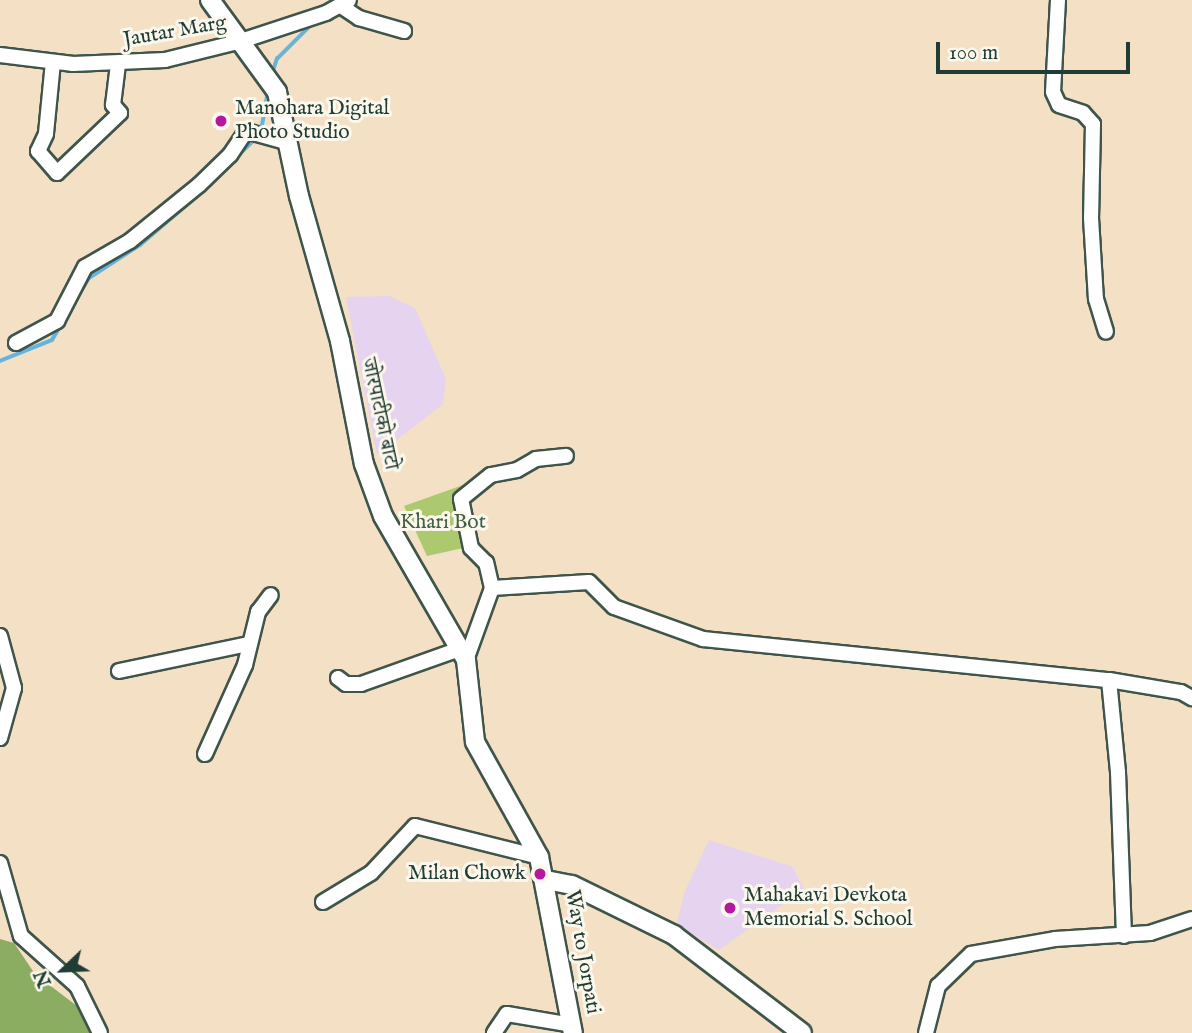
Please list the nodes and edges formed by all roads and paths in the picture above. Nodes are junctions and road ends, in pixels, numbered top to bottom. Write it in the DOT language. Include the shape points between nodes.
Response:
graph roads {
  1 [pos="210,0"];
  2 [pos="1058,0"];
  3 [pos="345,3"];
  4 [pos="404,30"];
  5 [pos="238,42"];
  6 [pos="0,55"];
  7 [pos="53,62"];
  8 [pos="118,64"];
  9 [pos="289,143"];
  10 [pos="1106,331"];
  11 [pos="16,343"];
  12 [pos="566,456"];
  13 [pos="492,588"];
  14 [pos="271,596"];
  15 [pos="0,636"];
  16 [pos="248,644"];
  17 [pos="463,655"];
  18 [pos="119,671"];
  19 [pos="338,678"];
  20 [pos="1109,680"];
  21 [pos="1192,698"];
  22 [pos="0,738"];
  23 [pos="205,754"];
  24 [pos="539,857"];
  25 [pos="0,863"];
  26 [pos="545,880"];
  27 [pos="323,902"];
  28 [pos="1192,919"];
  29 [pos="1124,936"];
  30 [pos="573,1029"];
  31 [pos="100,1033"];
  32 [pos="495,1033"];
  33 [pos="802,1033"];
  34 [pos="926,1033"];
  1 -- 5 [label="street"];
  2 -- 10 [label="street" via="1053,92 1059,105 1083,113 1093,124 1091,218 1097,299"];
  3 -- 4 [label="street" via="359,18"];
  3 -- 5 [label="street, Jautar Marg"];
  5 -- 8 [label="street, Jautar Marg" via="165,60"];
  5 -- 9 [label="street, जोरपाटीको बाटो" via="262,65 277,92"];
  6 -- 7 [label="street, Jautar Marg"];
  7 -- 8 [label="street, Jautar Marg"];
  7 -- 8 [label="street" via="46,134 38,150 57,173 120,113 113,105"];
  9 -- 11 [label="street" via="259,134 241,135 230,155 164,214 85,267 57,321 46,331"];
  9 -- 17 [label="street, जोरपाटीको बाटो" via="340,341 364,464 383,516"];
  12 -- 13 [label="street" via="536,459 517,470 491,475 461,499 471,548 486,563"];
  13 -- 17 [label="street"];
  13 -- 20 [label="street" via="589,582 614,607 703,639"];
  14 -- 16 [label="street" via="258,612"];
  15 -- 22 [label="street" via="14,688"];
  16 -- 18 [label="street"];
  16 -- 23 [label="street" via="245,665"];
  17 -- 19 [label="street" via="361,684 345,684"];
  17 -- 24 [label="street, जोरपाटीको बाटो" via="475,741"];
  20 -- 21 [label="street" via="1181,692"];
  20 -- 29 [label="street" via="1118,772"];
  24 -- 26 [label="street, जोरपाटीको बाटो"];
  24 -- 27 [label="street" via="415,826 371,873"];
  25 -- 31 [label="street" via="22,936 77,986"];
  26 -- 30 [label="street, Way to Jorpati"];
  26 -- 33 [label="street" via="572,884 674,935"];
  28 -- 29 [label="street"];
  29 -- 34 [label="street" via="1055,939 971,954 938,986"];
  30 -- 32 [label="street" via="507,1014"];
}
